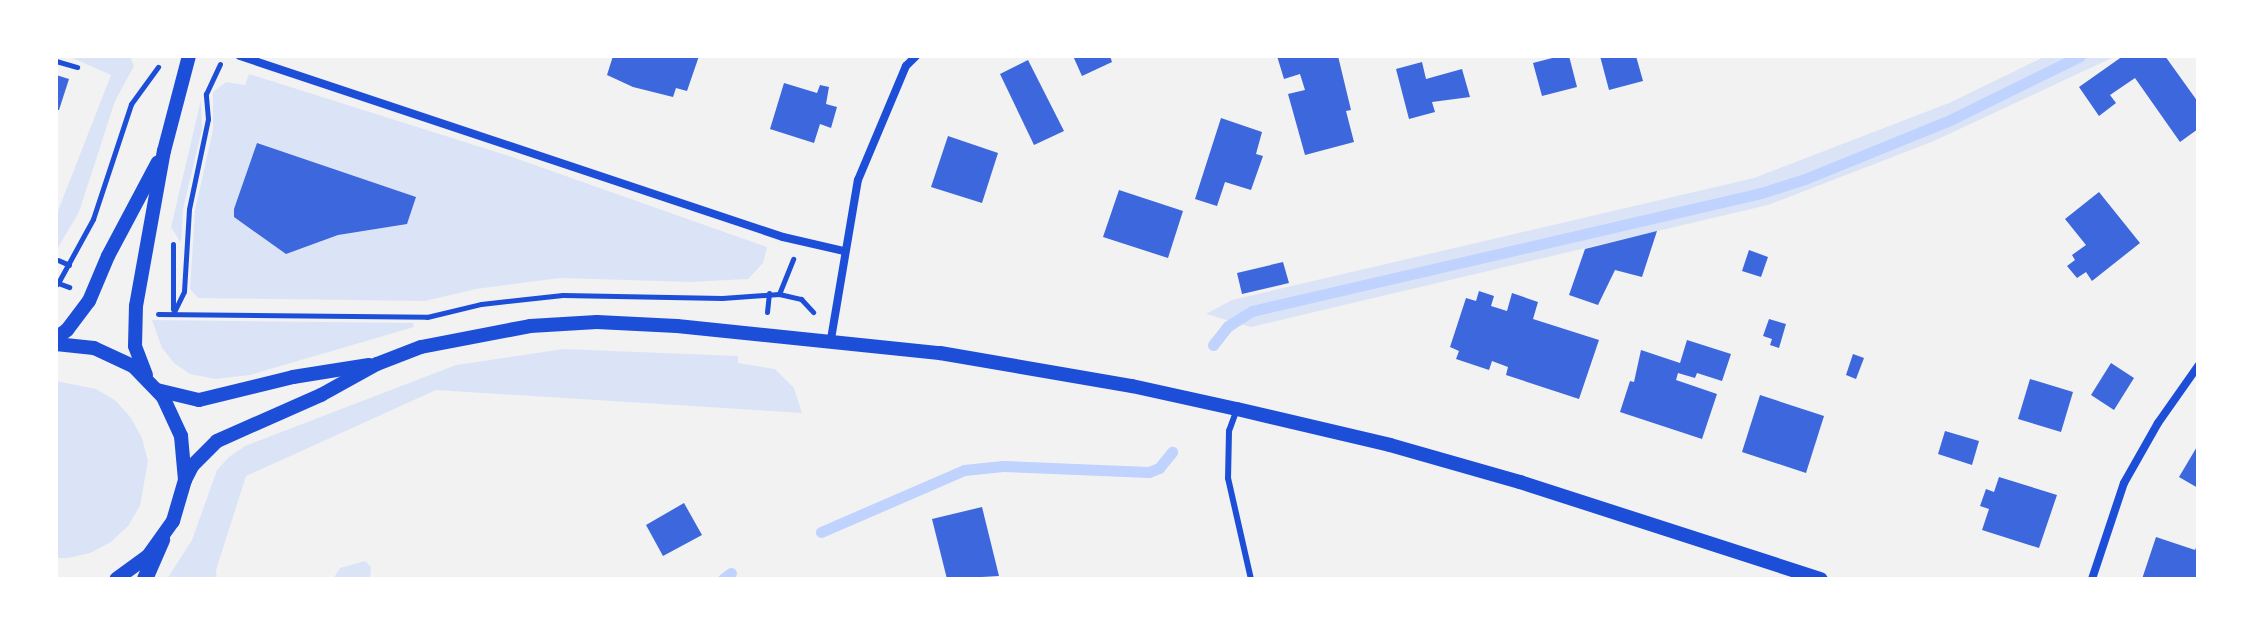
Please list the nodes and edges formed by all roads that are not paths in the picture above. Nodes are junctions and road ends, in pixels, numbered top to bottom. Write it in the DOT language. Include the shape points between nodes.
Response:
graph roads {
  1 [pos="189,56"];
  2 [pos="240,56"];
  3 [pos="916,56"];
  4 [pos="164,151"];
  5 [pos="844,251"];
  6 [pos="56,338"];
  7 [pos="831,339"];
  8 [pos="56,344"];
  9 [pos="377,364"];
  10 [pos="2198,366"];
  11 [pos="153,385"];
  12 [pos="1237,409"];
  13 [pos="185,480"];
  14 [pos="162,540"];
  15 [pos="116,579"];
  16 [pos="145,579"];
  17 [pos="1251,579"];
  18 [pos="1821,579"];
  19 [pos="2092,579"];
  1 -- 4 [label="street"];
  2 -- 5 [label="street"];
  3 -- 5 [label="street" via="906,66 858,180"];
  4 -- 6 [label="street" via="89,301"];
  4 -- 11 [label="street" via="134,321 135,346"];
  5 -- 7 [label="street"];
  7 -- 9 [label="street" via="570,323 441,341"];
  7 -- 12 [label="street" via="1015,366"];
  8 -- 11 [label="street" via="114,356"];
  9 -- 11 [label="street" via="199,400"];
  9 -- 13 [label="street" via="310,401 217,441"];
  10 -- 19 [label="street" via="2124,483"];
  11 -- 13 [label="street" via="181,436"];
  12 -- 17 [label="lane" via="1229,431 1228,478"];
  12 -- 18 [label="street" via="1520,482"];
  13 -- 14 [label="street"];
  14 -- 15 [label="street"];
  14 -- 16 [label="main road"];
}
